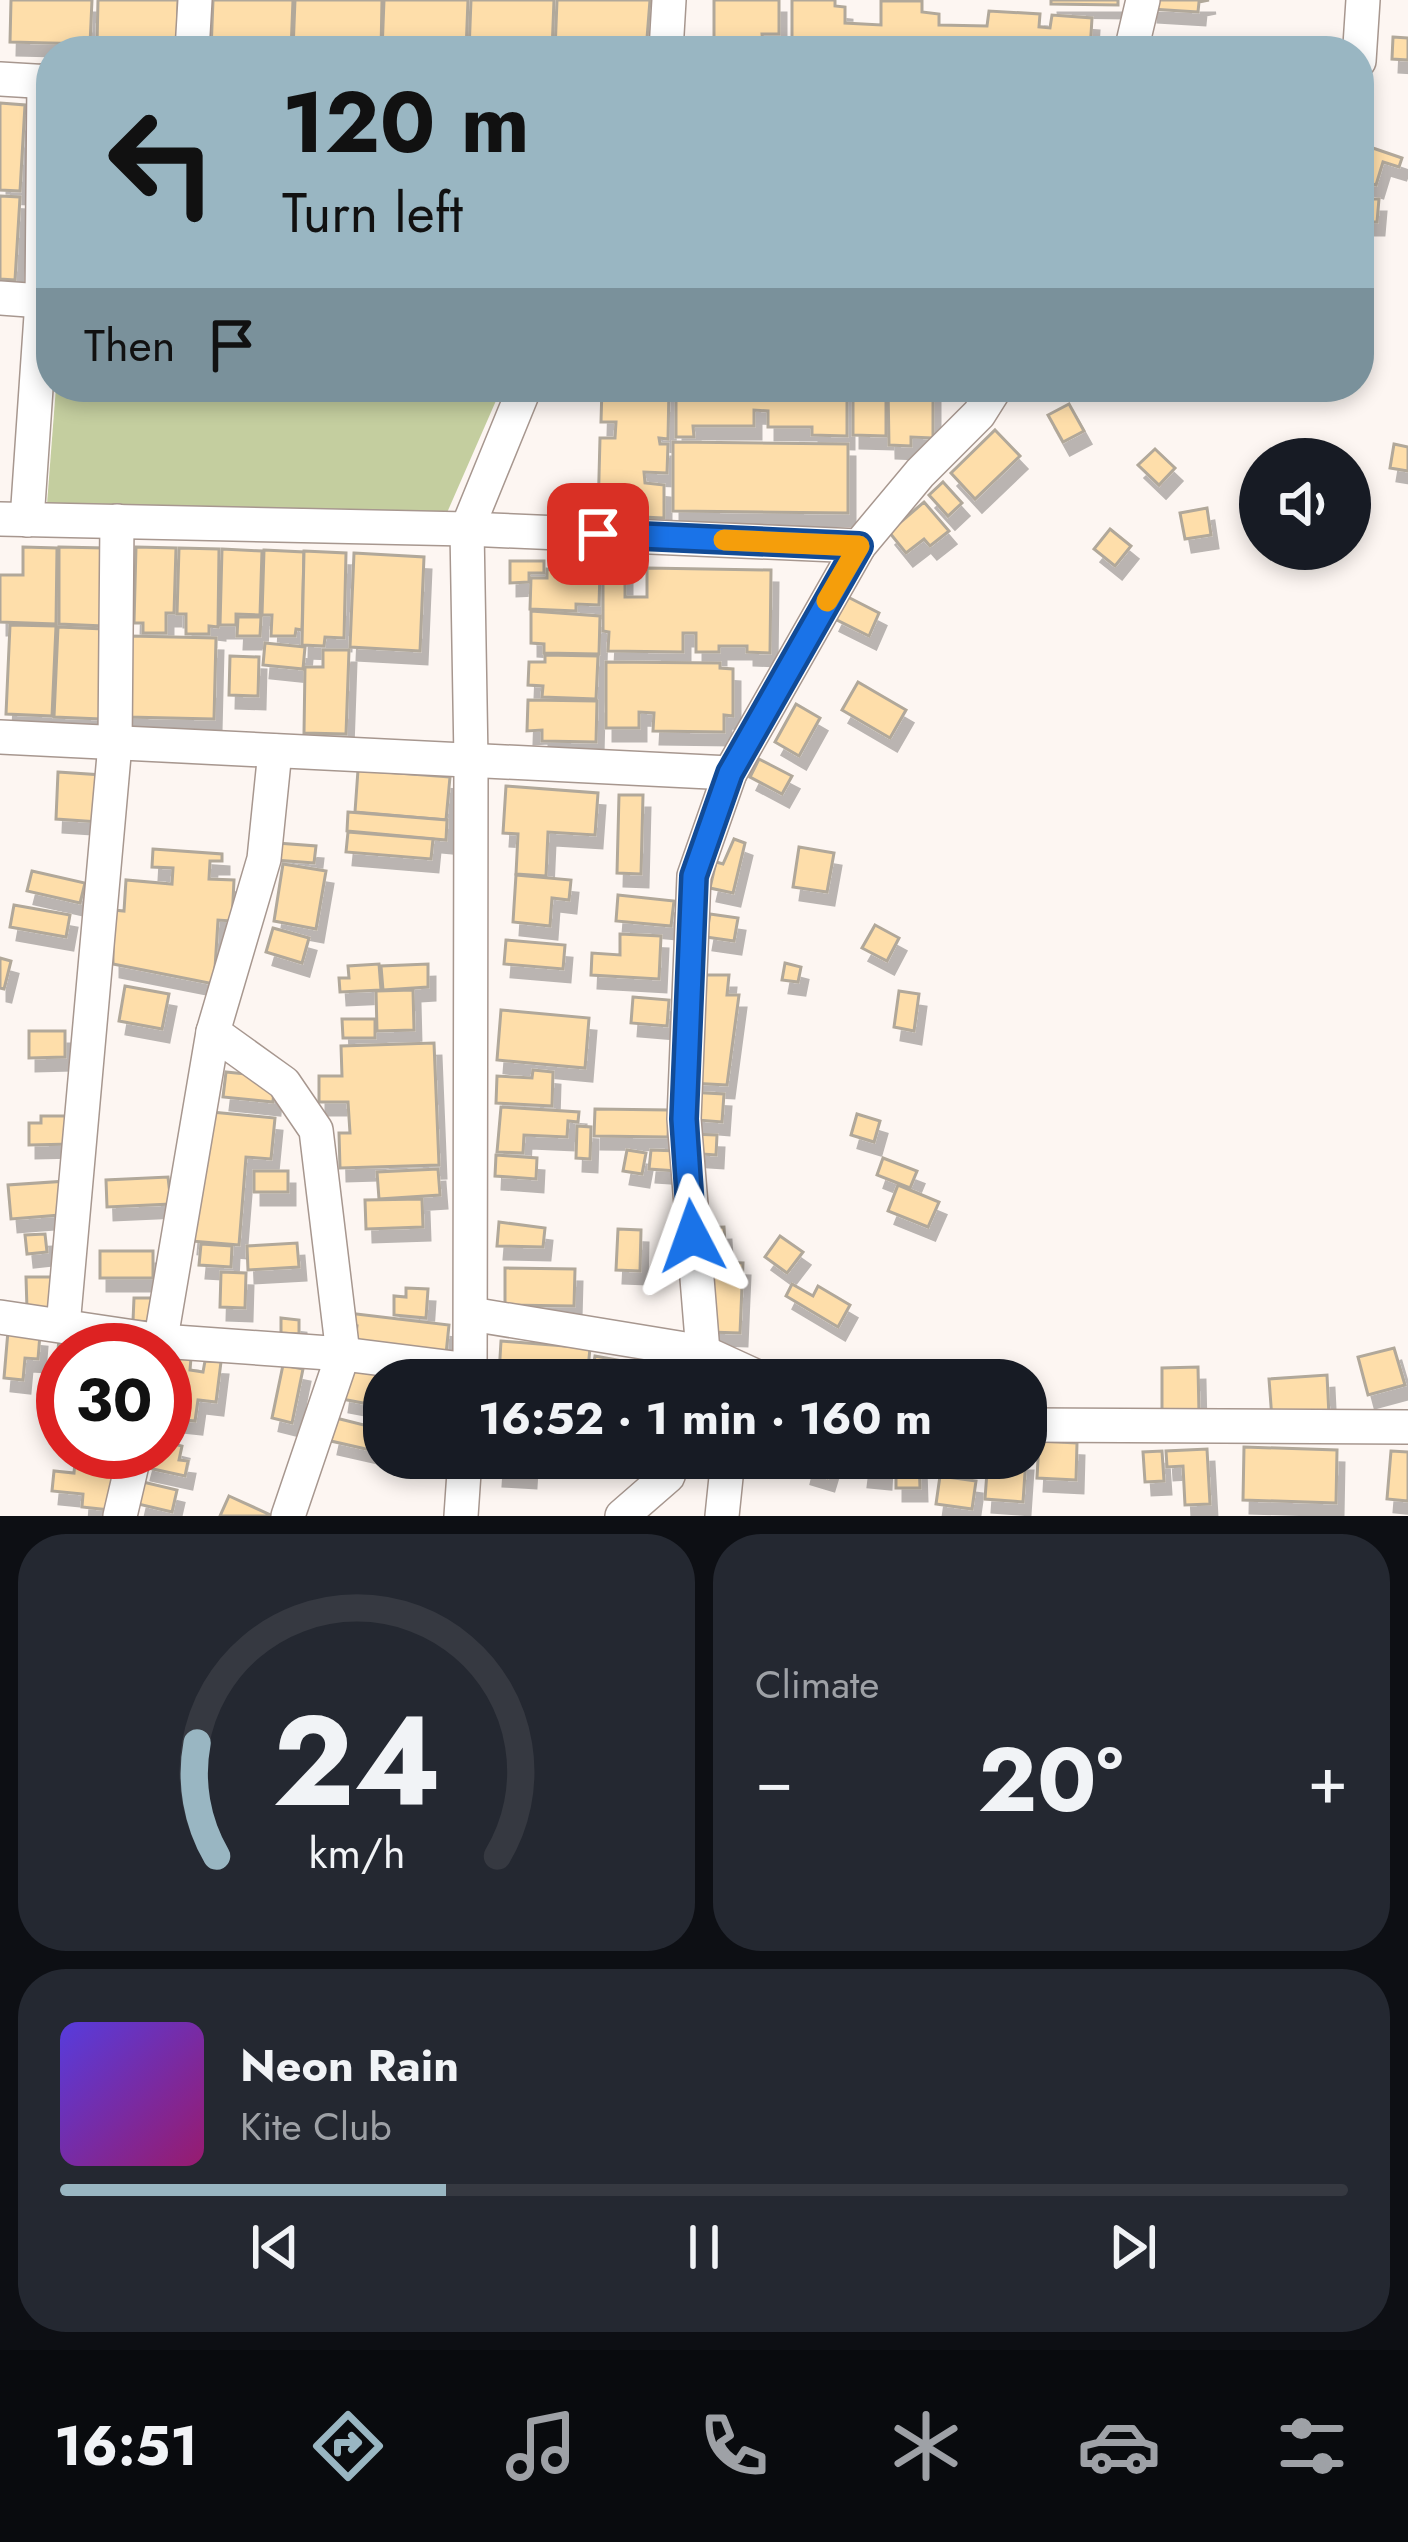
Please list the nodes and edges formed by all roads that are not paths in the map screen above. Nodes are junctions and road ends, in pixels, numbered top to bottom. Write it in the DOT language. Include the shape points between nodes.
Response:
graph roads {
  1 [pos="195,0"];
  2 [pos="669,0"];
  3 [pos="1143,0"];
  4 [pos="1364,0"];
  5 [pos="193,36"];
  6 [pos="666,36"];
  7 [pos="1135,36"];
  8 [pos="1361,36"];
  9 [pos="0,79"];
  10 [pos="36,81"];
  11 [pos="0,298"];
  12 [pos="36,301"];
  13 [pos="36,346"];
  14 [pos="519,402"];
  15 [pos="987,402"];
  16 [pos="13,520"];
  17 [pos="117,521"];
  18 [pos="467,529"];
  19 [pos="859,546"];
  20 [pos="0,737"];
  21 [pos="115,744"];
  22 [pos="275,752"];
  23 [pos="471,760"];
  24 [pos="730,773"];
  25 [pos="213,1032"];
  26 [pos="471,1314"];
  27 [pos="0,1317"];
  28 [pos="42,1323"];
  29 [pos="63,1323"];
  30 [pos="164,1323"];
  31 [pos="192,1347"];
  32 [pos="343,1354"];
  33 [pos="373,1359"];
  34 [pos="470,1359"];
  35 [pos="668,1359"];
  36 [pos="699,1359"];
  37 [pos="1047,1425"];
  38 [pos="1408,1427"];
  39 [pos="129,1479"];
  40 [pos="464,1479"];
  41 [pos="665,1479"];
  42 [pos="726,1479"];
  43 [pos="120,1516"];
  44 [pos="288,1516"];
  45 [pos="461,1516"];
  46 [pos="622,1516"];
  47 [pos="722,1516"];
  1 -- 5 [label="street"];
  2 -- 6 [label="street"];
  3 -- 7 [label="street"];
  4 -- 8 [label="street"];
  9 -- 10 [label="street"];
  11 -- 12 [label="street"];
  13 -- 16 [label="street"];
  14 -- 18 [label="street"];
  15 -- 19 [label="street"];
  16 -- 17 [label="street"];
  17 -- 18 [label="street"];
  17 -- 21 [label="street"];
  18 -- 19 [label="street"];
  18 -- 23 [label="street"];
  19 -- 24 [label="street"];
  20 -- 21 [label="street"];
  21 -- 22 [label="street"];
  21 -- 29 [label="street"];
  22 -- 23 [label="street"];
  22 -- 25 [label="street" via="264,859"];
  23 -- 24 [label="street"];
  23 -- 26 [label="street"];
  24 -- 36 [label="street" via="694,876 684,1119"];
  25 -- 30 [label="street"];
  25 -- 32 [label="street" via="284,1083 316,1130"];
  26 -- 34 [label="street"];
  26 -- 35 [label="street"];
  27 -- 28 [label="street"];
  31 -- 32 [label="street"];
  32 -- 33 [label="street"];
  32 -- 44 [label="street"];
  37 -- 38 [label="street"];
  39 -- 43 [label="street"];
  40 -- 45 [label="street"];
  41 -- 46 [label="street"];
  42 -- 47 [label="street"];
}
